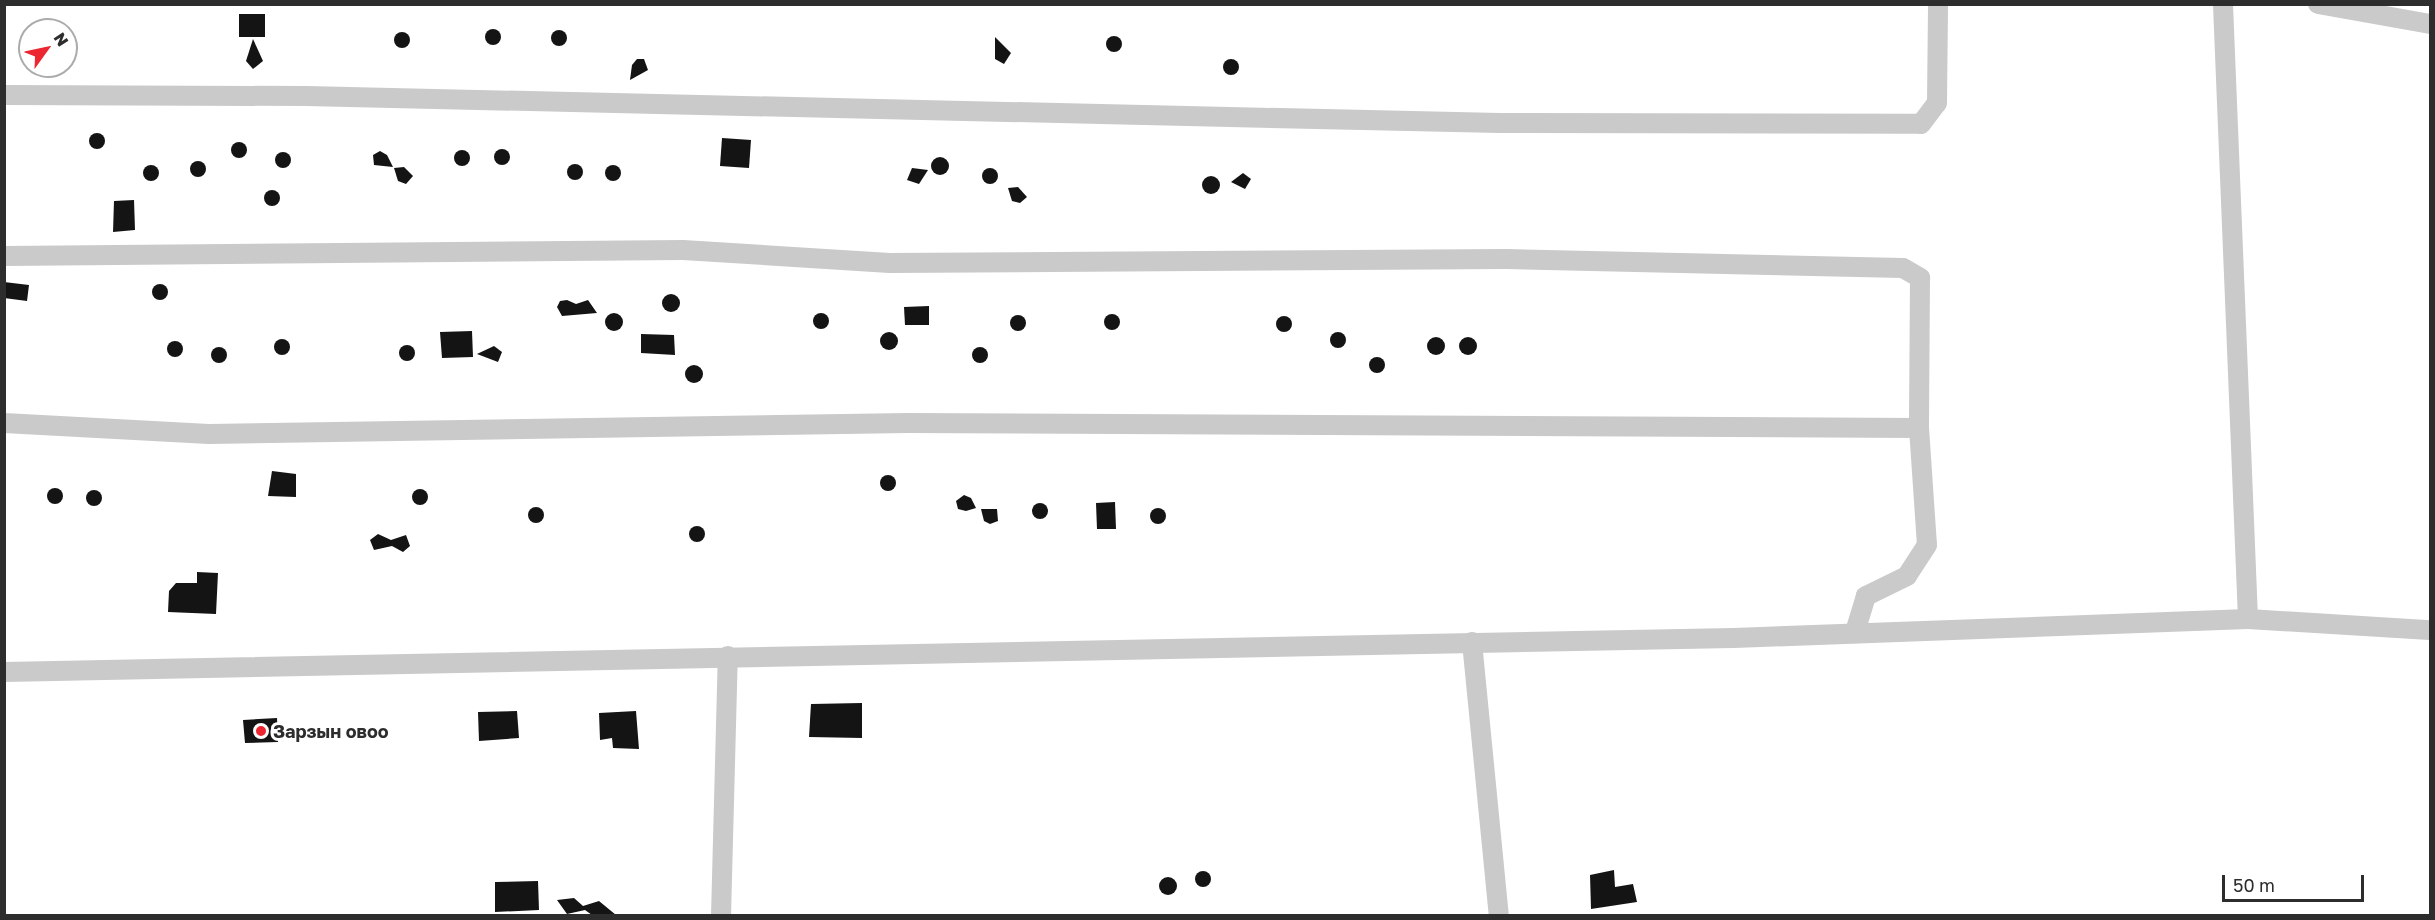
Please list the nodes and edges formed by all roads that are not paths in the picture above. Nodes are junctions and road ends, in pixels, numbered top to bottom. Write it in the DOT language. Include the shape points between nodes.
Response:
graph roads {
  1 [pos="1938,4"];
  2 [pos="2223,4"];
  3 [pos="2318,4"];
  4 [pos="2430,24"];
  5 [pos="4,95"];
  6 [pos="4,256"];
  7 [pos="4,423"];
  8 [pos="1919,428"];
  9 [pos="2248,619"];
  10 [pos="2430,630"];
  11 [pos="1855,633"];
  12 [pos="1472,642"];
  13 [pos="728,656"];
  14 [pos="4,672"];
  15 [pos="722,915"];
  16 [pos="1499,915"];
  1 -- 5 [label="street" via="1937,103 1921,124 1500,123 306,96"];
  2 -- 9 [label="street"];
  3 -- 4 [label="street"];
  6 -- 8 [label="street" via="683,250 890,263 1507,259 1903,268 1920,278"];
  7 -- 8 [label="street" via="209,434 908,423"];
  8 -- 11 [label="street" via="1927,545 1907,576 1866,596"];
  9 -- 10 [label="street"];
  9 -- 11 [label="street"];
  11 -- 12 [label="street"];
  12 -- 13 [label="street"];
  12 -- 16 [label="street"];
  13 -- 14 [label="street"];
  13 -- 15 [label="street"];
}
